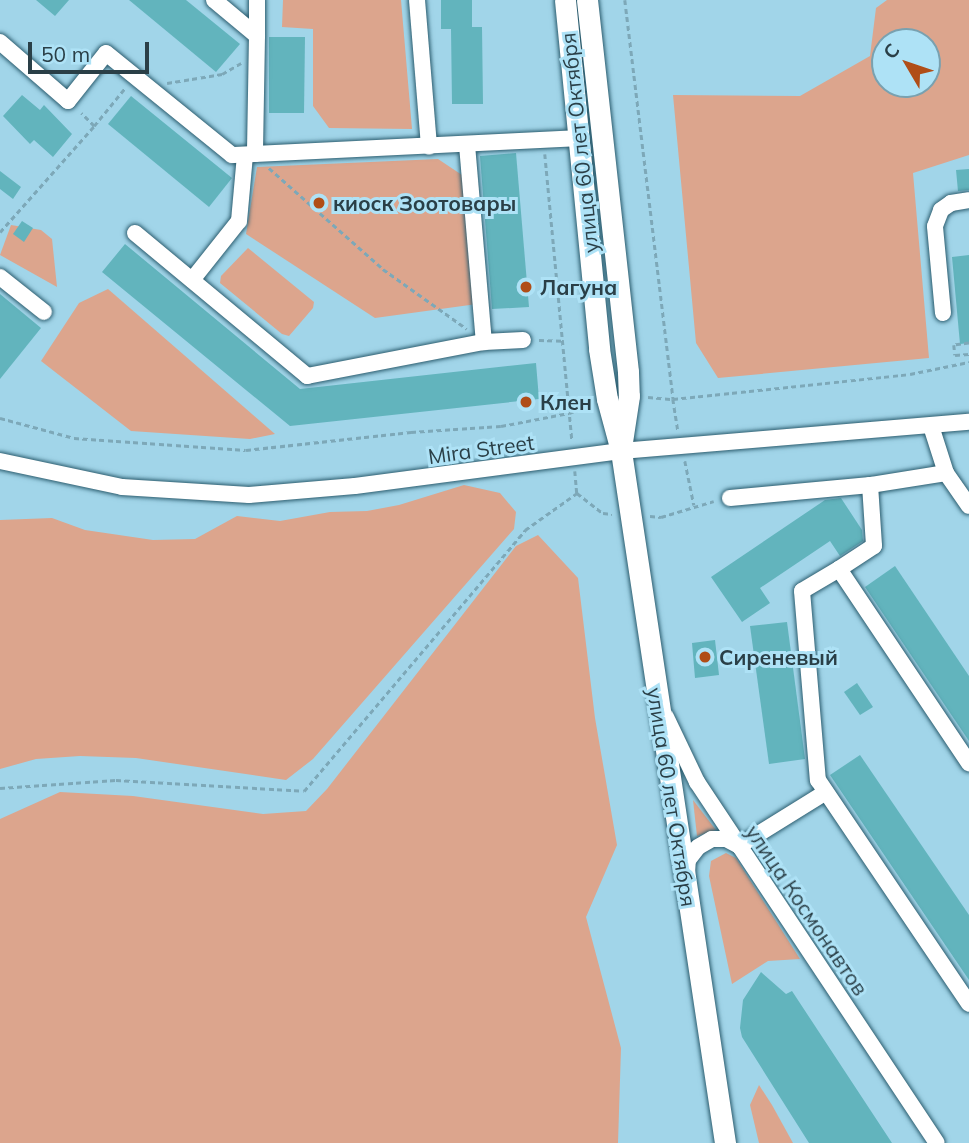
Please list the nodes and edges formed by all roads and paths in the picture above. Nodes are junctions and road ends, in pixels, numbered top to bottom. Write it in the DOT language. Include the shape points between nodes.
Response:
graph roads {
  1 [pos="214,0"];
  2 [pos="257,0"];
  3 [pos="417,0"];
  4 [pos="565,0"];
  5 [pos="587,0"];
  6 [pos="625,0"];
  7 [pos="257,36"];
  8 [pos="0,42"];
  9 [pos="256,55"];
  10 [pos="140,82"];
  11 [pos="68,101"];
  12 [pos="94,126"];
  13 [pos="604,135"];
  14 [pos="579,138"];
  15 [pos="467,145"];
  16 [pos="429,147"];
  17 [pos="250,155"];
  18 [pos="969,200"];
  19 [pos="0,232"];
  20 [pos="135,233"];
  21 [pos="0,277"];
  22 [pos="192,280"];
  23 [pos="44,312"];
  24 [pos="943,313"];
  25 [pos="523,340"];
  26 [pos="563,341"];
  27 [pos="484,342"];
  28 [pos="969,344"];
  29 [pos="969,359"];
  30 [pos="629,397"];
  31 [pos="607,399"];
  32 [pos="673,399"];
  33 [pos="0,418"];
  34 [pos="969,422"];
  35 [pos="931,426"];
  36 [pos="681,445"];
  37 [pos="621,451"];
  38 [pos="0,461"];
  39 [pos="946,473"];
  40 [pos="870,485"];
  41 [pos="577,493"];
  42 [pos="730,498"];
  43 [pos="968,501"];
  44 [pos="694,505"];
  45 [pos="839,569"];
  46 [pos="655,693"];
  47 [pos="969,763"];
  48 [pos="697,782"];
  49 [pos="0,788"];
  50 [pos="826,792"];
  51 [pos="670,795"];
  52 [pos="739,846"];
  53 [pos="686,889"];
  54 [pos="969,1004"];
  55 [pos="725,1143"];
  56 [pos="937,1143"];
  1 -- 7 [label="street"];
  2 -- 7 [label="street"];
  3 -- 16 [label="street"];
  4 -- 14 [label="main road, улица 60 лет Октября"];
  5 -- 13 [label="main road, улица 60 лет Октября"];
  6 -- 32 [label="path"];
  7 -- 9 [label="street"];
  8 -- 11 [label="street"];
  9 -- 10 [label="path" via="222,74"];
  9 -- 17 [label="street"];
  10 -- 11 [label="street" via="106,52"];
  10 -- 12 [label="path"];
  10 -- 17 [label="street" via="232,155"];
  11 -- 12 [label="path"];
  12 -- 19 [label="path"];
  13 -- 14 [label="main road"];
  13 -- 30 [label="main road, улица 60 лет Октября"];
  14 -- 15 [label="street"];
  14 -- 31 [label="main road, улица 60 лет Октября"];
  15 -- 16 [label="street"];
  15 -- 27 [label="street"];
  16 -- 17 [label="street"];
  17 -- 22 [label="street" via="239,221"];
  17 -- 27 [label="path" via="383,269"];
  18 -- 24 [label="street" via="941,210 935,226"];
  20 -- 22 [label="street"];
  21 -- 23 [label="street"];
  22 -- 27 [label="street" via="307,376"];
  25 -- 26 [label="path"];
  25 -- 27 [label="street"];
  28 -- 29 [label="path" via="954,345 955,355"];
  29 -- 32 [label="path" via="910,374"];
  30 -- 32 [label="path"];
  30 -- 37 [label="main road, улица 60 лет Октября"];
  31 -- 33 [label="path" via="569,413 501,426 246,450 74,438"];
  31 -- 37 [label="main road, улица 60 лет Октября"];
  32 -- 36 [label="path"];
  34 -- 35 [label="street, Mira Street"];
  35 -- 36 [label="street, Mira Street"];
  35 -- 39 [label="street"];
  36 -- 37 [label="street, Mira Street"];
  36 -- 44 [label="path"];
  37 -- 38 [label="street, Mira Street" via="355,486 249,495 122,487"];
  37 -- 46 [label="main road, улица 60 лет Октября"];
  39 -- 40 [label="street"];
  39 -- 43 [label="street"];
  40 -- 42 [label="street"];
  40 -- 45 [label="street" via="874,546"];
  41 -- 49 [label="path" via="525,530 304,791 117,780"];
  45 -- 47 [label="street"];
  45 -- 50 [label="street" via="802,591 818,780"];
  46 -- 48 [label="street, улица Космонавтов"];
  46 -- 51 [label="main road, улица 60 лет Октября"];
  48 -- 51 [label="street" via="681,774"];
  48 -- 52 [label="street, улица Космонавтов"];
  50 -- 52 [label="street"];
  50 -- 54 [label="street"];
  51 -- 53 [label="main road, улица 60 лет Октября"];
  52 -- 53 [label="street" via="726,839 712,839 698,847 688,860"];
  52 -- 56 [label="street, улица Космонавтов"];
  53 -- 55 [label="main road, улица 60 лет Октября"];
}
